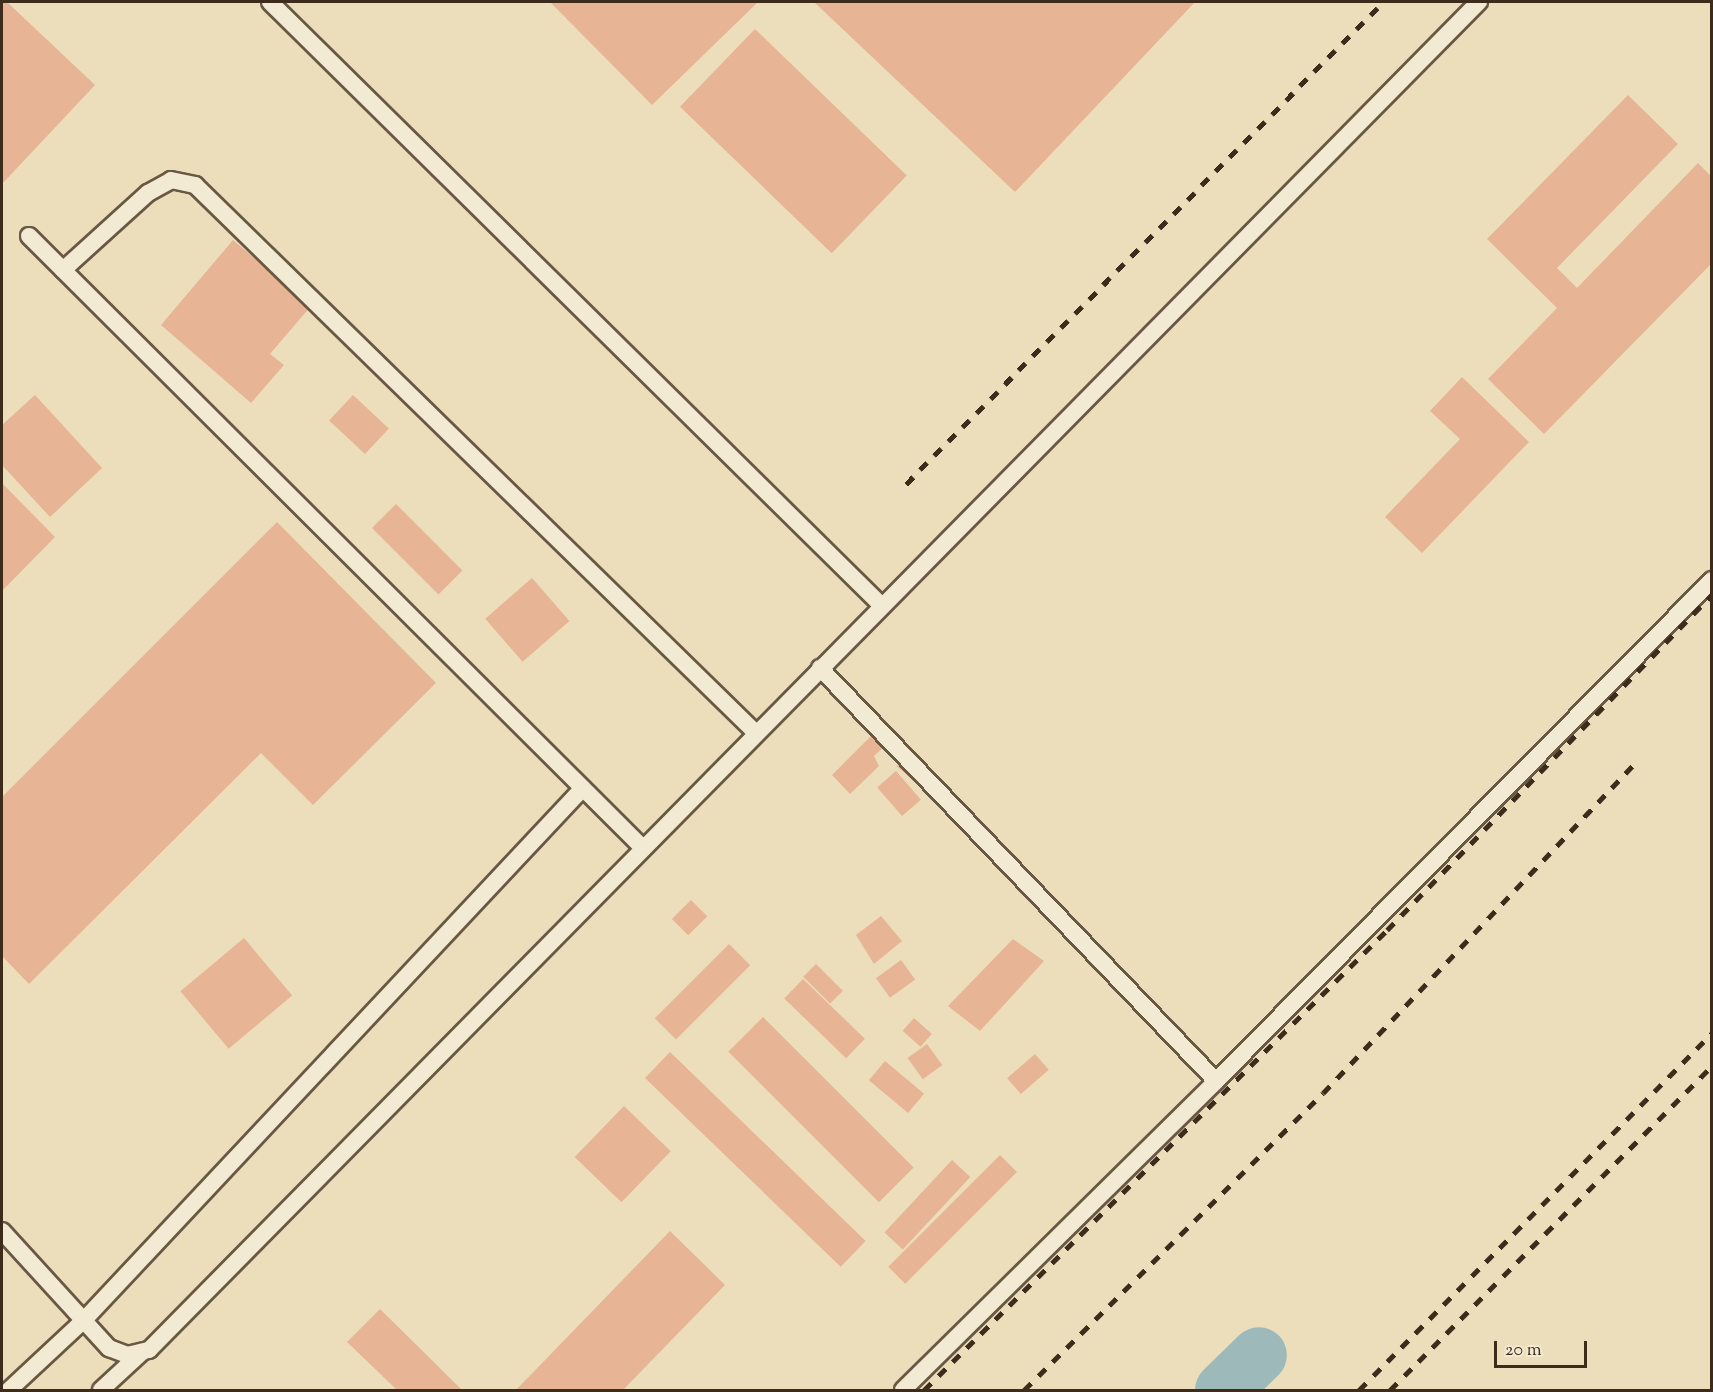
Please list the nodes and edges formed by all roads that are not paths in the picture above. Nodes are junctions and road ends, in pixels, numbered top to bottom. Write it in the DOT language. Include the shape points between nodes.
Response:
graph roads {
  1 [pos="270,2"];
  2 [pos="1479,2"];
  3 [pos="29,236"];
  4 [pos="63,270"];
  5 [pos="1712,580"];
  6 [pos="882,605"];
  7 [pos="819,668"];
  8 [pos="756,733"];
  9 [pos="583,788"];
  10 [pos="643,848"];
  11 [pos="1216,1081"];
  12 [pos="2,1231"];
  13 [pos="84,1320"];
  14 [pos="149,1350"];
  15 [pos="9,1390"];
  16 [pos="101,1390"];
  17 [pos="903,1390"];
  1 -- 6 [label="lane"];
  2 -- 6 [label="lane"];
  3 -- 4 [label="lane"];
  4 -- 8 [label="lane" via="148,193 171,180 195,184"];
  4 -- 9 [label="lane"];
  5 -- 11 [label="lane"];
  6 -- 7 [label="lane"];
  7 -- 8 [label="lane"];
  7 -- 11 [label="lane"];
  8 -- 10 [label="lane"];
  9 -- 10 [label="lane"];
  9 -- 13 [label="lane"];
  10 -- 14 [label="lane"];
  11 -- 17 [label="lane"];
  12 -- 13 [label="lane"];
  13 -- 14 [label="lane" via="110,1348 127,1355"];
  13 -- 15 [label="lane"];
  14 -- 16 [label="lane" via="136,1356"];
}
